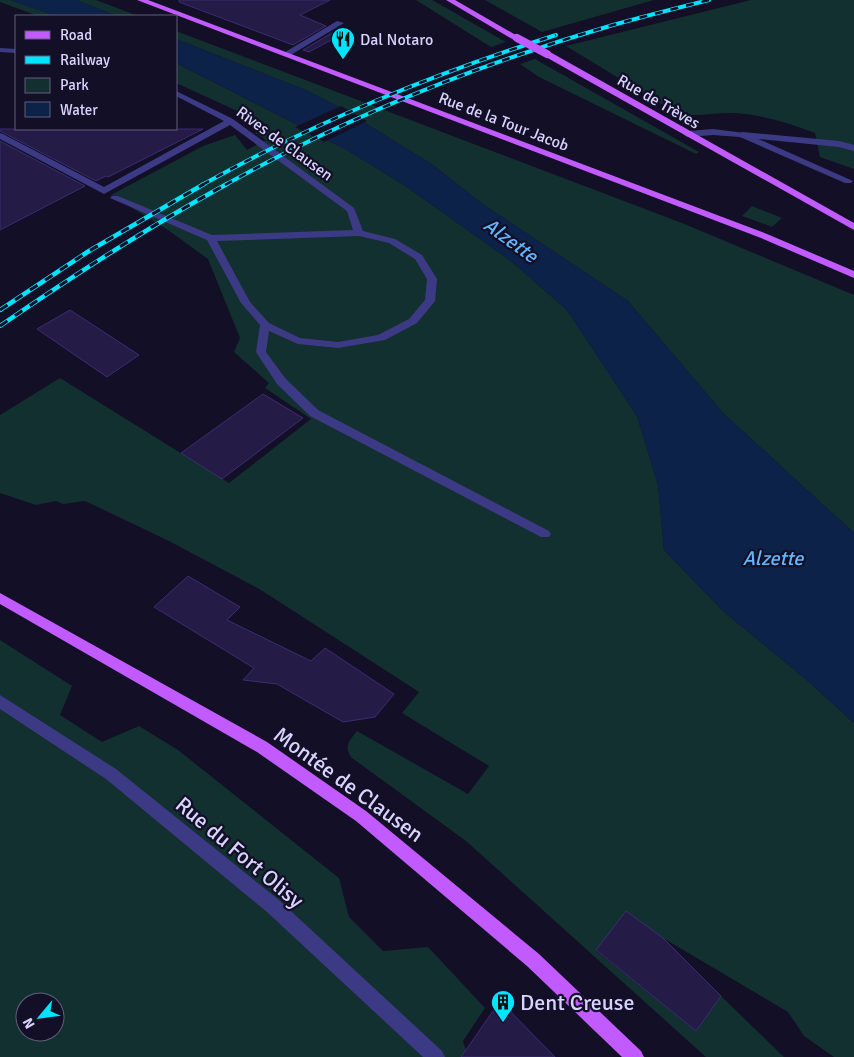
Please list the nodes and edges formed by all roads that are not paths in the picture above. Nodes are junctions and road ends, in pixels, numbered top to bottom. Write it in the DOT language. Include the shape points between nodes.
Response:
graph roads {
  1 [pos="141,0"];
  2 [pos="450,0"];
  3 [pos="340,23"];
  4 [pos="0,50"];
  5 [pos="15,51"];
  6 [pos="286,54"];
  7 [pos="178,94"];
  8 [pos="230,120"];
  9 [pos="687,134"];
  10 [pos="742,135"];
  11 [pos="0,136"];
  12 [pos="854,148"];
  13 [pos="848,181"];
  14 [pos="115,198"];
  15 [pos="854,227"];
  16 [pos="359,234"];
  17 [pos="211,238"];
  18 [pos="854,275"];
  19 [pos="265,325"];
  20 [pos="546,534"];
  21 [pos="0,598"];
  22 [pos="0,701"];
  23 [pos="436,1057"];
  24 [pos="635,1057"];
  1 -- 6 [label="main road, Rue de la Tour Jacob"];
  2 -- 9 [label="main road, Rue de Trèves, bridge"];
  3 -- 6 [label="street"];
  4 -- 5 [label="street"];
  6 -- 18 [label="main road, Rue de la Tour Jacob" via="755,233"];
  7 -- 8 [label="street, Rives de Clausen"];
  8 -- 11 [label="street" via="104,191"];
  8 -- 16 [label="street, Rives de Clausen" via="351,210"];
  9 -- 10 [label="street"];
  9 -- 15 [label="main road, Rue de Trèves"];
  10 -- 12 [label="street"];
  10 -- 13 [label="street"];
  14 -- 17 [label="street"];
  16 -- 17 [label="street"];
  16 -- 19 [label="street" via="392,241 419,257 432,279 430,302 413,322 380,338 338,345 298,340"];
  17 -- 19 [label="street" via="246,303"];
  19 -- 20 [label="street" via="260,352 281,381 314,413"];
  21 -- 24 [label="main road, Montée de Clausen" via="262,747 361,816 533,960"];
  22 -- 23 [label="street, Rue du Fort Olisy" via="111,774 273,906"];
}
